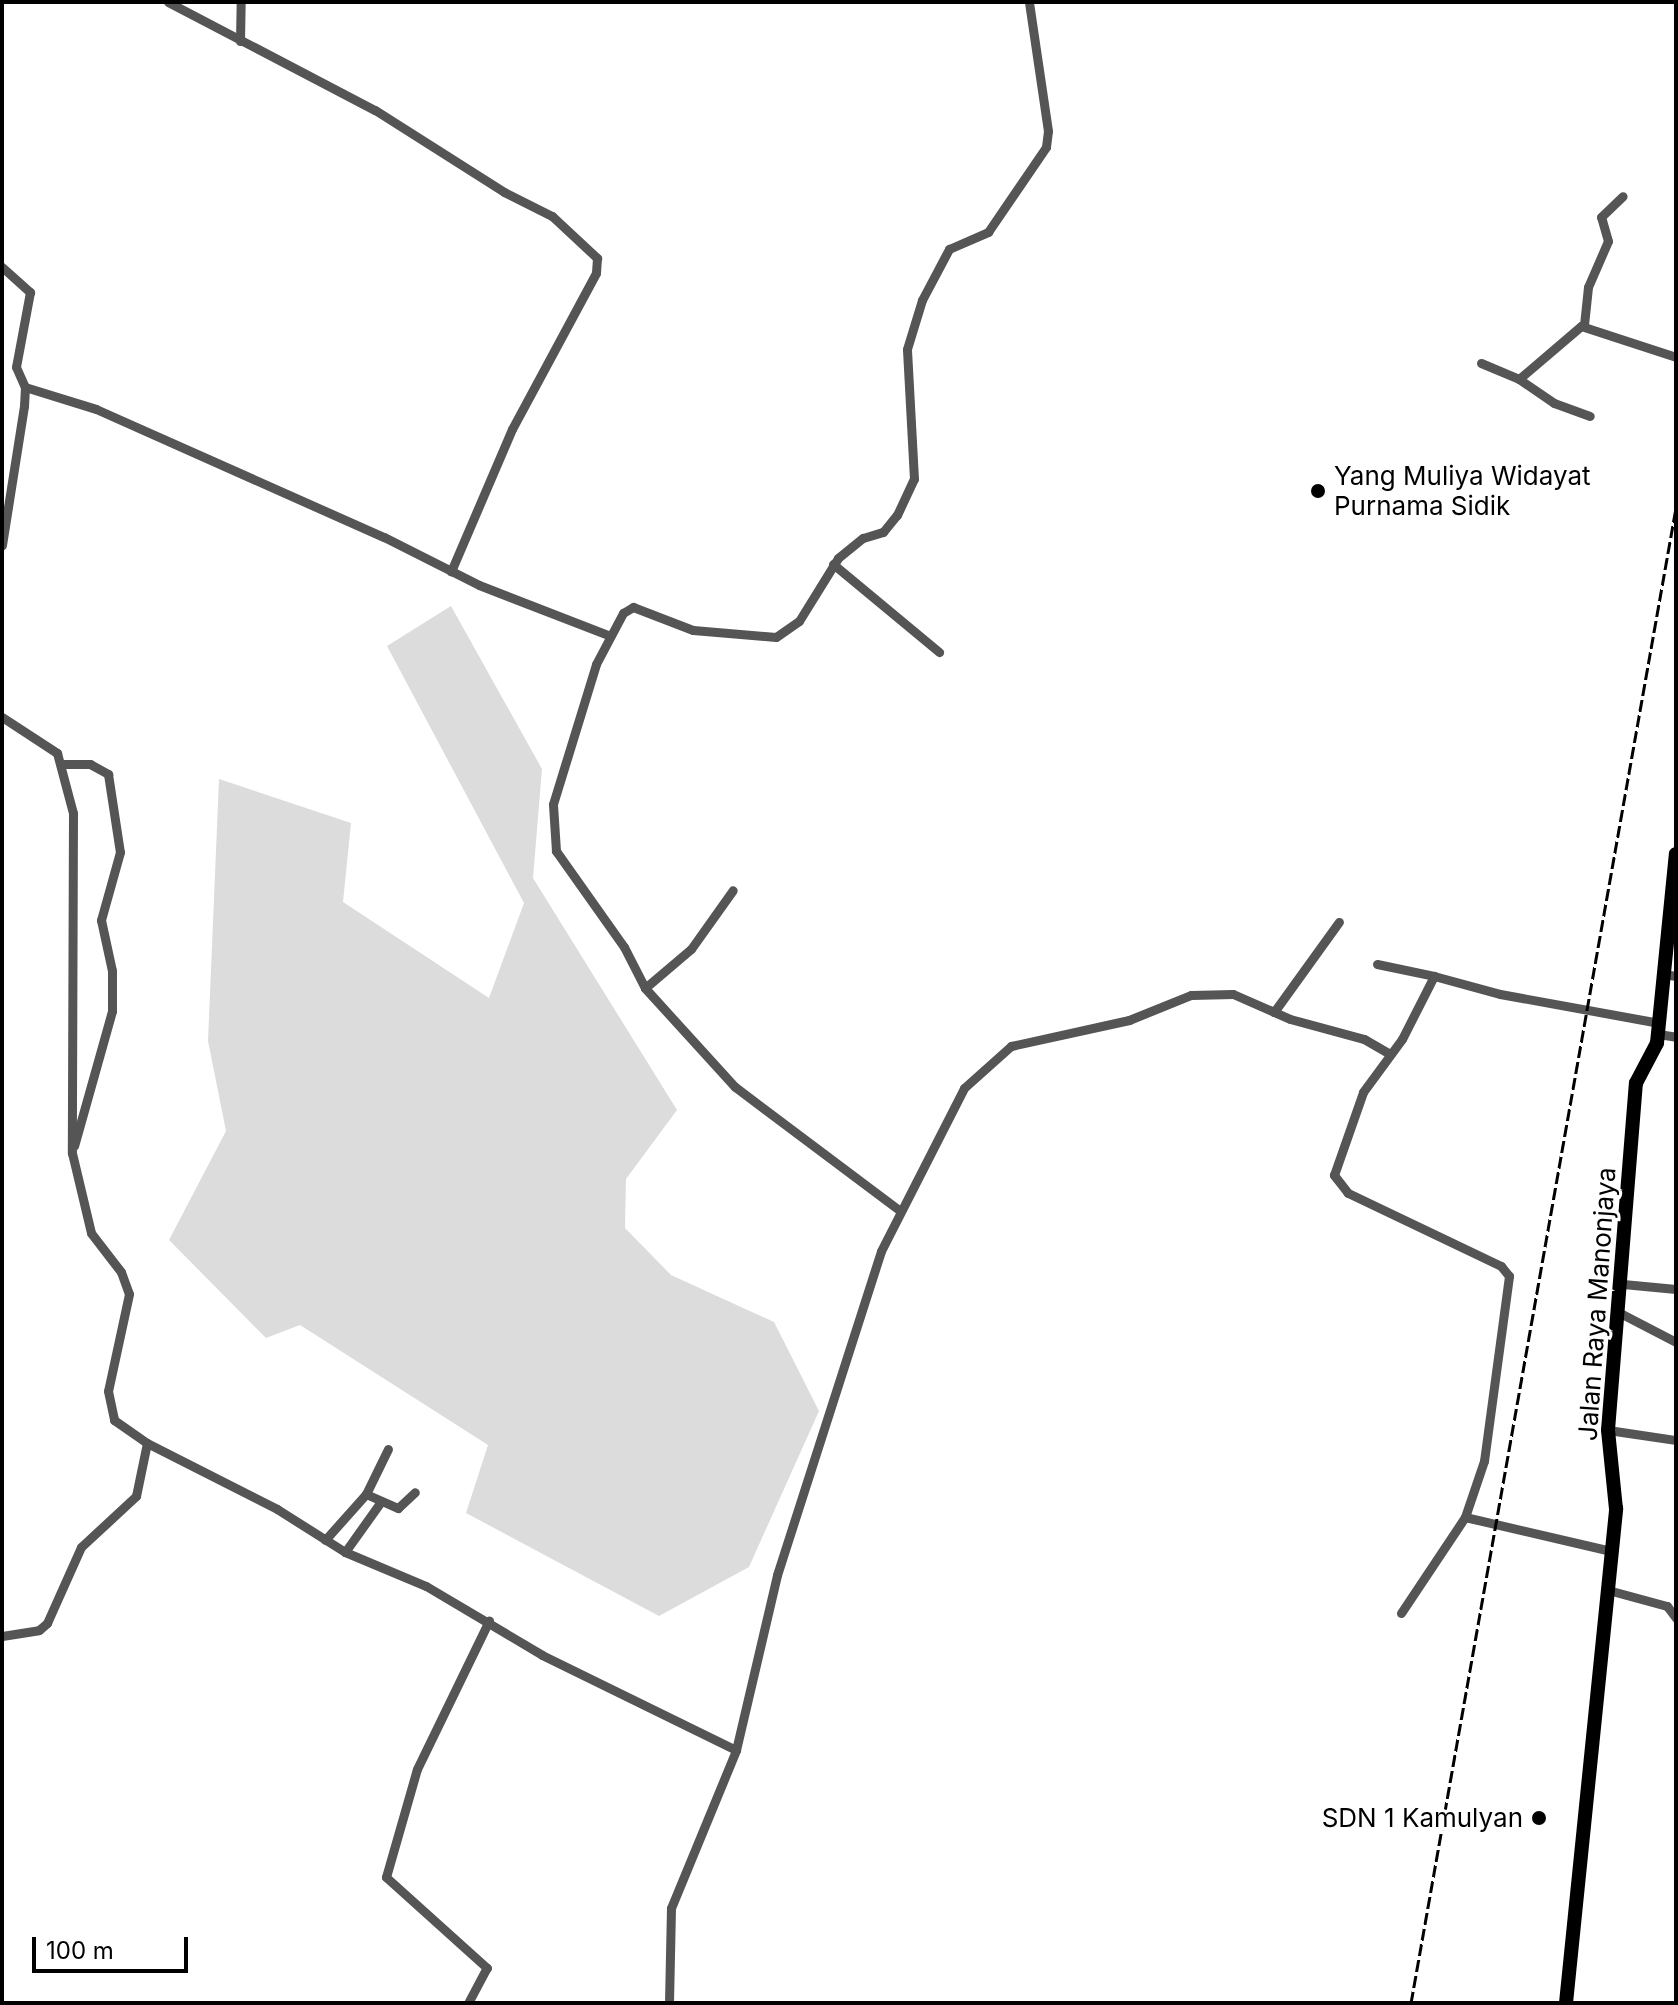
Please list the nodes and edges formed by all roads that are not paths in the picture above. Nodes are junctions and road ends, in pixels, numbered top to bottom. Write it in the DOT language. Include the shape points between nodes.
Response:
graph roads {
  1 [pos="168,2"];
  2 [pos="241,2"];
  3 [pos="1029,2"];
  4 [pos="240,41"];
  5 [pos="1623,196"];
  6 [pos="2,267"];
  7 [pos="1584,325"];
  8 [pos="1676,357"];
  9 [pos="1481,363"];
  10 [pos="1519,379"];
  11 [pos="25,387"];
  12 [pos="1590,416"];
  13 [pos="2,545"];
  14 [pos="833,564"];
  15 [pos="451,571"];
  16 [pos="608,635"];
  17 [pos="939,652"];
  18 [pos="2,717"];
  19 [pos="63,764"];
  20 [pos="1676,854"];
  21 [pos="733,890"];
  22 [pos="1339,922"];
  23 [pos="1377,964"];
  24 [pos="1670,975"];
  25 [pos="1434,976"];
  26 [pos="645,988"];
  27 [pos="1274,1012"];
  28 [pos="1658,1029"];
  29 [pos="1676,1037"];
  30 [pos="1388,1053"];
  31 [pos="72,1153"];
  32 [pos="899,1210"];
  33 [pos="1623,1284"];
  34 [pos="1676,1289"];
  35 [pos="1620,1313"];
  36 [pos="1676,1342"];
  37 [pos="1608,1430"];
  38 [pos="1676,1440"];
  39 [pos="147,1443"];
  40 [pos="388,1449"];
  41 [pos="415,1492"];
  42 [pos="366,1494"];
  43 [pos="380,1503"];
  44 [pos="1465,1517"];
  45 [pos="325,1540"];
  46 [pos="1611,1551"];
  47 [pos="345,1552"];
  48 [pos="1608,1590"];
  49 [pos="1401,1613"];
  50 [pos="1676,1618"];
  51 [pos="489,1621"];
  52 [pos="2,1636"];
  53 [pos="736,1750"];
  54 [pos="468,2003"];
  55 [pos="669,2003"];
  56 [pos="1566,2003"];
  1 -- 4 [label="street"];
  2 -- 4 [label="street"];
  3 -- 14 [label="street" via="1047,120 1046,147 988,232 954,244 936,271 907,349 912,490 883,532 863,538"];
  4 -- 15 [label="street" via="375,110 504,192 552,216 597,258 596,273 512,429"];
  5 -- 7 [label="street" via="1601,217 1608,241 1588,287"];
  6 -- 11 [label="street" via="30,292 16,367"];
  7 -- 8 [label="street"];
  7 -- 10 [label="street"];
  9 -- 10 [label="street"];
  10 -- 12 [label="street" via="1554,403"];
  11 -- 13 [label="street"];
  11 -- 15 [label="street" via="145,429"];
  14 -- 16 [label="street" via="799,621 776,637 693,630 633,607 620,615"];
  14 -- 17 [label="street"];
  15 -- 16 [label="street"];
  16 -- 26 [label="street" via="553,804 552,839"];
  18 -- 19 [label="street" via="50,745"];
  19 -- 31 [label="street" via="73,813"];
  19 -- 31 [label="street" via="90,764 108,774 120,852 101,920 113,981 112,1011"];
  20 -- 24 [label="main road, Jalan Raya Manonjaya"];
  21 -- 26 [label="street" via="691,949"];
  22 -- 27 [label="street"];
  23 -- 25 [label="street"];
  24 -- 28 [label="main road, Jalan Raya Manonjaya"];
  25 -- 28 [label="street"];
  25 -- 30 [label="street" via="1402,1039"];
  26 -- 32 [label="street" via="741,1092"];
  27 -- 30 [label="street" via="1351,1034"];
  27 -- 32 [label="street" via="1233,994 1191,995 1129,1020 1011,1046 964,1088"];
  28 -- 29 [label="street"];
  28 -- 33 [label="main road, Jalan Raya Manonjaya" via="1655,1054 1637,1077"];
  30 -- 44 [label="street" via="1363,1092 1334,1181 1357,1198 1501,1266 1509,1276 1484,1461"];
  31 -- 39 [label="street" via="91,1233 121,1272 129,1294 107,1403 114,1420"];
  32 -- 53 [label="street" via="881,1251 777,1575"];
  33 -- 34 [label="street"];
  33 -- 35 [label="main road, Jalan Raya Manonjaya"];
  35 -- 36 [label="street"];
  35 -- 37 [label="main road, Jalan Raya Manonjaya"];
  37 -- 38 [label="street"];
  37 -- 46 [label="main road, Jalan Raya Manonjaya" via="1616,1509"];
  39 -- 45 [label="street"];
  39 -- 52 [label="street" via="136,1496 81,1547 47,1623 39,1630"];
  40 -- 42 [label="street"];
  41 -- 43 [label="street" via="402,1507"];
  42 -- 43 [label="street"];
  42 -- 45 [label="street"];
  43 -- 47 [label="street"];
  44 -- 46 [label="street"];
  44 -- 49 [label="street"];
  45 -- 47 [label="street"];
  46 -- 48 [label="main road, Jalan Raya Manonjaya"];
  47 -- 51 [label="street" via="426,1586"];
  48 -- 50 [label="street" via="1669,1606"];
  48 -- 56 [label="main road, Jalan Raya Manonjaya"];
  51 -- 53 [label="street" via="542,1655"];
  51 -- 54 [label="street" via="417,1769 386,1877 487,1968"];
  53 -- 55 [label="street" via="671,1908"];
}
